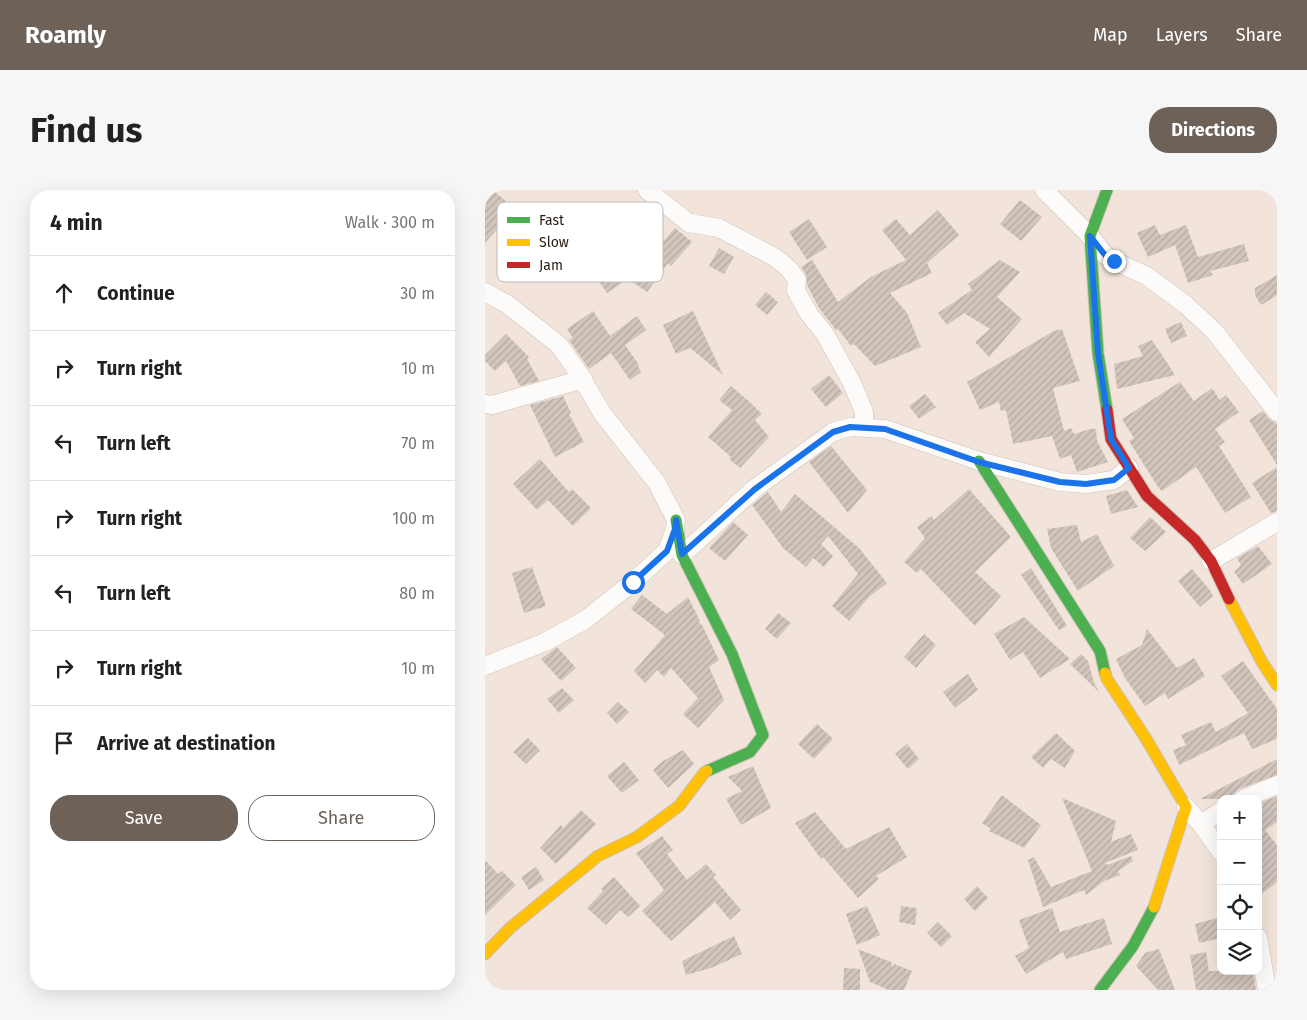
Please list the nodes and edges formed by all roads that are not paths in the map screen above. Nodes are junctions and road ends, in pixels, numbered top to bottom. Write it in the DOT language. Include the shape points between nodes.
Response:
graph roads {
  1 [pos="647,190"];
  2 [pos="1044,190"];
  3 [pos="1107,190"];
  4 [pos="662,202"];
  5 [pos="663,203"];
  6 [pos="1090,236"];
  7 [pos="485,292"];
  8 [pos="583,380"];
  9 [pos="485,404"];
  10 [pos="1277,412"];
  11 [pos="864,426"];
  12 [pos="979,462"];
  13 [pos="1129,468"];
  14 [pos="676,520"];
  15 [pos="1277,522"];
  16 [pos="682,554"];
  17 [pos="1211,561"];
  18 [pos="485,666"];
  19 [pos="1277,685"];
  20 [pos="1277,784"];
  21 [pos="1252,795"];
  22 [pos="1186,807"];
  23 [pos="1217,814"];
  24 [pos="1201,824"];
  25 [pos="1217,846"];
  26 [pos="485,954"];
  27 [pos="1262,961"];
  28 [pos="1100,990"];
  29 [pos="1267,990"];
  1 -- 4 [label="street"];
  2 -- 6 [label="street"];
  3 -- 6 [label="street"];
  5 -- 11 [label="street" via="689,223 719,228 776,258 789,269 797,280 796,291 852,383 863,412"];
  6 -- 10 [label="street" via="1105,255 1147,276 1186,304 1215,332"];
  6 -- 13 [label="street" via="1098,353 1111,439"];
  7 -- 8 [label="street" via="507,304 559,346"];
  8 -- 9 [label="street" via="492,405"];
  8 -- 14 [label="street" via="602,413 657,483"];
  11 -- 12 [label="street" via="885,429"];
  11 -- 16 [label="street" via="833,432 755,489"];
  12 -- 13 [label="street" via="1060,482 1086,484 1114,480"];
  12 -- 22 [label="street" via="1100,651 1107,679"];
  13 -- 17 [label="street" via="1147,496 1195,540"];
  14 -- 16 [label="street"];
  14 -- 18 [label="street" via="667,551 585,620 545,642"];
  15 -- 17 [label="street"];
  16 -- 26 [label="street" via="732,654 763,735 750,752 705,773 679,806 637,836 598,856 559,886"];
  17 -- 19 [label="street" via="1243,627"];
  20 -- 21 [label="street"];
  22 -- 24 [label="street"];
  22 -- 28 [label="street" via="1143,930"];
  23 -- 24 [label="street"];
  24 -- 25 [label="street"];
  27 -- 29 [label="street"];
}
